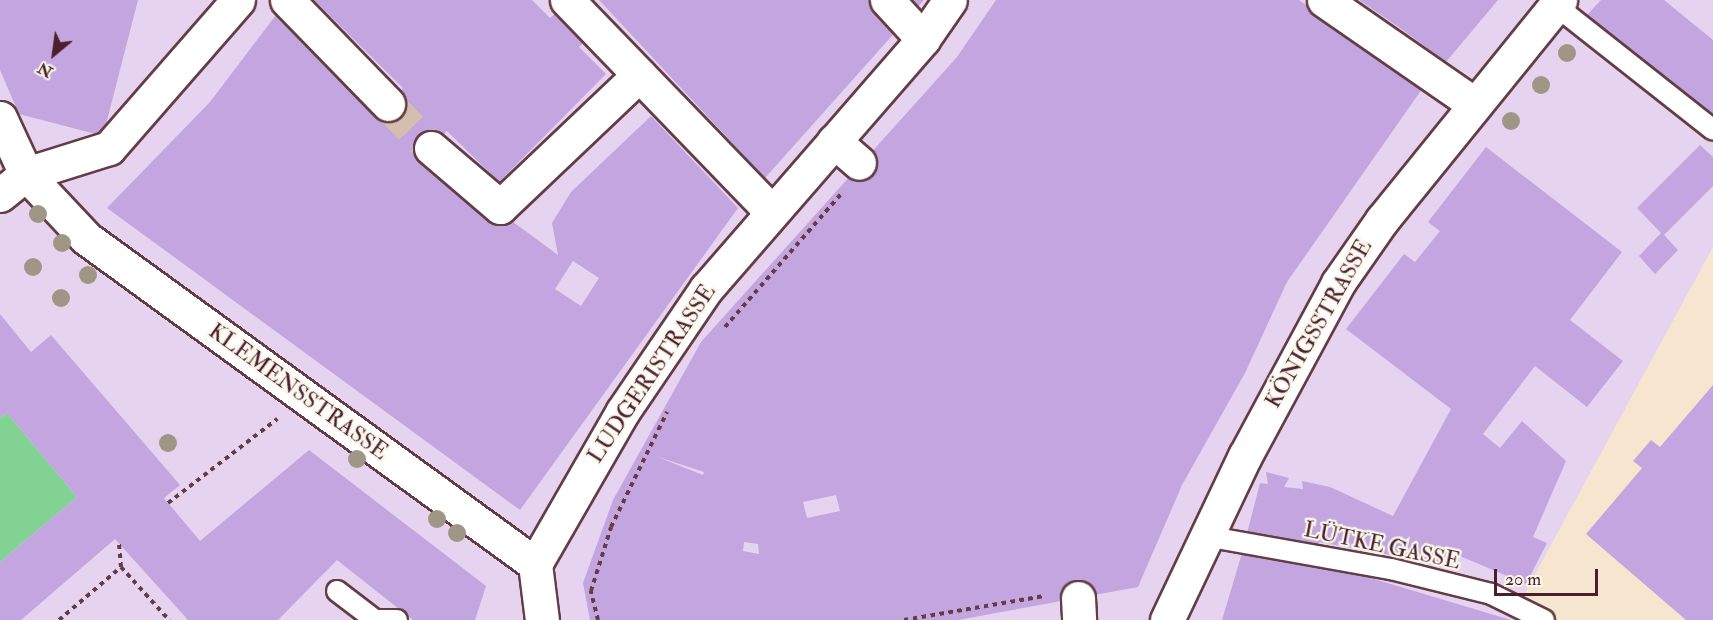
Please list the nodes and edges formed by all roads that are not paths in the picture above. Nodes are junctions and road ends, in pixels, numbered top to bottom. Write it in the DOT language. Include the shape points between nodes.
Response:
graph roads {
  1 [pos="238,0"];
  2 [pos="567,0"];
  3 [pos="887,0"];
  4 [pos="950,0"];
  5 [pos="1324,0"];
  6 [pos="288,1"];
  7 [pos="1558,3"];
  8 [pos="923,39"];
  9 [pos="639,75"];
  10 [pos="388,104"];
  11 [pos="1474,104"];
  12 [pos="0,118"];
  13 [pos="1713,130"];
  14 [pos="834,141"];
  15 [pos="431,148"];
  16 [pos="26,174"];
  17 [pos="854,175"];
  18 [pos="0,195"];
  19 [pos="772,212"];
  20 [pos="1205,536"];
  21 [pos="535,564"];
  22 [pos="337,591"];
  23 [pos="397,620"];
  24 [pos="542,620"];
  25 [pos="1167,620"];
  26 [pos="1544,620"];
  1 -- 16 [label="street" via="109,148"];
  2 -- 9 [label="street"];
  3 -- 8 [label="street"];
  4 -- 8 [label="street, LUDGERISTRASSE"];
  5 -- 11 [label="street"];
  6 -- 10 [label="street"];
  7 -- 11 [label="street, KÖNIGSSTRASSE"];
  7 -- 13 [label="lane"];
  8 -- 14 [label="street, LUDGERISTRASSE"];
  9 -- 15 [label="street" via="500,207"];
  9 -- 19 [label="street"];
  11 -- 20 [label="street, KÖNIGSSTRASSE" via="1338,284"];
  12 -- 16 [label="street, KLEMENSSTRASSE"];
  14 -- 17 [label="street"];
  14 -- 19 [label="street, LUDGERISTRASSE"];
  16 -- 18 [label="street"];
  16 -- 21 [label="street, KLEMENSSTRASSE" via="86,238"];
  19 -- 21 [label="street, LUDGERISTRASSE" via="669,341"];
  20 -- 25 [label="street, KÖNIGSSTRASSE"];
  20 -- 26 [label="lane, LÜTKE GASSE" via="1491,594"];
  21 -- 24 [label="street"];
  22 -- 23 [label="lane" via="375,620"];
}
